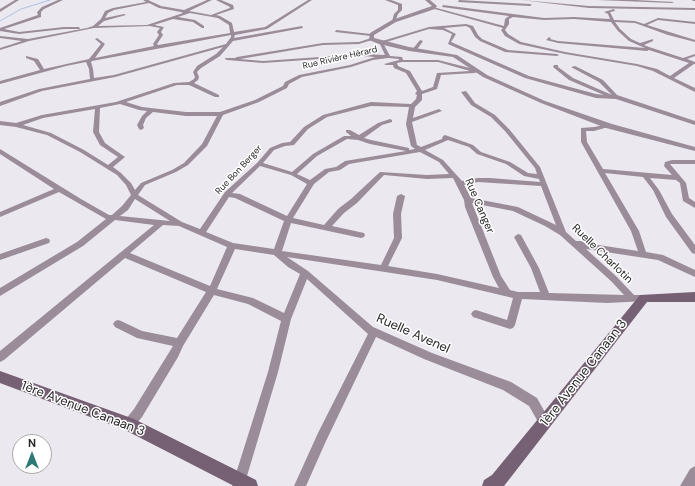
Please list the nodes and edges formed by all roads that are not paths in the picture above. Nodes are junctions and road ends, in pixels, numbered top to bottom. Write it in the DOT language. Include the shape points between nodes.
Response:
graph roads {
  1 [pos="17,0"];
  2 [pos="61,0"];
  3 [pos="210,0"];
  4 [pos="218,0"];
  5 [pos="310,0"];
  6 [pos="387,0"];
  7 [pos="427,0"];
  8 [pos="523,0"];
  9 [pos="599,0"];
  10 [pos="147,1"];
  11 [pos="457,1"];
  12 [pos="443,6"];
  13 [pos="434,7"];
  14 [pos="613,7"];
  15 [pos="695,7"];
  16 [pos="0,11"];
  17 [pos="237,11"];
  18 [pos="183,12"];
  19 [pos="606,12"];
  20 [pos="189,13"];
  21 [pos="124,15"];
  22 [pos="213,15"];
  23 [pos="512,16"];
  24 [pos="219,17"];
  25 [pos="174,18"];
  26 [pos="695,18"];
  27 [pos="103,20"];
  28 [pos="613,20"];
  29 [pos="394,21"];
  30 [pos="685,22"];
  31 [pos="695,23"];
  32 [pos="644,25"];
  33 [pos="147,26"];
  34 [pos="94,27"];
  35 [pos="204,27"];
  36 [pos="302,27"];
  37 [pos="504,27"];
  38 [pos="82,28"];
  39 [pos="433,28"];
  40 [pos="0,30"];
  41 [pos="336,31"];
  42 [pos="232,33"];
  43 [pos="0,37"];
  44 [pos="371,37"];
  45 [pos="549,38"];
  46 [pos="97,39"];
  47 [pos="28,40"];
  48 [pos="231,40"];
  49 [pos="421,40"];
  50 [pos="652,40"];
  51 [pos="695,41"];
  52 [pos="380,43"];
  53 [pos="226,45"];
  54 [pos="640,45"];
  55 [pos="118,47"];
  56 [pos="158,47"];
  57 [pos="0,49"];
  58 [pos="414,50"];
  59 [pos="659,52"];
  60 [pos="124,54"];
  61 [pos="576,55"];
  62 [pos="695,55"];
  63 [pos="28,57"];
  64 [pos="388,57"];
  65 [pos="227,59"];
  66 [pos="683,59"];
  67 [pos="210,60"];
  68 [pos="89,61"];
  69 [pos="402,61"];
  70 [pos="694,63"];
  71 [pos="556,66"];
  72 [pos="573,67"];
  73 [pos="43,71"];
  74 [pos="476,71"];
  75 [pos="670,78"];
  76 [pos="92,80"];
  77 [pos="0,83"];
  78 [pos="190,83"];
  79 [pos="695,90"];
  80 [pos="464,92"];
  81 [pos="418,94"];
  82 [pos="217,96"];
  83 [pos="616,97"];
  84 [pos="120,102"];
  85 [pos="0,104"];
  86 [pos="412,106"];
  87 [pos="98,108"];
  88 [pos="152,110"];
  89 [pos="439,111"];
  90 [pos="221,114"];
  91 [pos="390,121"];
  92 [pos="410,121"];
  93 [pos="695,123"];
  94 [pos="0,124"];
  95 [pos="16,125"];
  96 [pos="609,126"];
  97 [pos="141,128"];
  98 [pos="348,131"];
  99 [pos="359,138"];
  100 [pos="695,149"];
  101 [pos="420,150"];
  102 [pos="0,151"];
  103 [pos="695,162"];
  104 [pos="260,164"];
  105 [pos="108,168"];
  106 [pos="600,171"];
  107 [pos="293,174"];
  108 [pos="645,175"];
  109 [pos="454,176"];
  110 [pos="542,177"];
  111 [pos="678,178"];
  112 [pos="311,183"];
  113 [pos="460,184"];
  114 [pos="544,184"];
  115 [pos="60,189"];
  116 [pos="227,194"];
  117 [pos="135,196"];
  118 [pos="401,196"];
  119 [pos="468,200"];
  120 [pos="695,206"];
  121 [pos="0,215"];
  122 [pos="113,218"];
  123 [pos="288,220"];
  124 [pos="161,223"];
  125 [pos="180,224"];
  126 [pos="326,228"];
  127 [pos="202,232"];
  128 [pos="563,233"];
  129 [pos="361,235"];
  130 [pos="518,237"];
  131 [pos="46,241"];
  132 [pos="232,246"];
  133 [pos="695,251"];
  134 [pos="123,254"];
  135 [pos="277,254"];
  136 [pos="644,254"];
  137 [pos="0,257"];
  138 [pos="383,269"];
  139 [pos="304,273"];
  140 [pos="695,274"];
  141 [pos="212,291"];
  142 [pos="0,292"];
  143 [pos="507,294"];
  144 [pos="518,296"];
  145 [pos="546,297"];
  146 [pos="695,297"];
  147 [pos="637,298"];
  148 [pos="476,314"];
  149 [pos="286,319"];
  150 [pos="118,324"];
  151 [pos="374,332"];
  152 [pos="178,343"];
  153 [pos="0,357"];
  154 [pos="0,377"];
  155 [pos="545,423"];
  156 [pos="129,424"];
  157 [pos="695,474"];
  158 [pos="242,484"];
  159 [pos="300,486"];
  160 [pos="490,486"];
  161 [pos="688,486"];
  1 -- 16 [label="street"];
  2 -- 40 [label="street" via="43,8 39,12 40,16"];
  3 -- 18 [label="street"];
  4 -- 22 [label="street" via="232,6 232,9"];
  5 -- 42 [label="street" via="266,28"];
  6 -- 29 [label="street" via="400,4"];
  7 -- 13 [label="street"];
  8 -- 14 [label="street"];
  9 -- 15 [label="street" via="678,3"];
  10 -- 18 [label="street"];
  10 -- 27 [label="street" via="106,12"];
  11 -- 12 [label="street"];
  11 -- 19 [label="street"];
  12 -- 13 [label="street"];
  12 -- 23 [label="street"];
  13 -- 29 [label="street"];
  13 -- 37 [label="street"];
  14 -- 15 [label="street"];
  14 -- 19 [label="street" via="614,10"];
  17 -- 24 [label="street"];
  18 -- 20 [label="street"];
  19 -- 28 [label="street" via="610,13"];
  20 -- 22 [label="street"];
  20 -- 25 [label="street"];
  21 -- 27 [label="street"];
  22 -- 24 [label="street"];
  23 -- 28 [label="street"];
  23 -- 37 [label="street" via="507,19"];
  24 -- 42 [label="street" via="231,24"];
  25 -- 33 [label="street"];
  25 -- 35 [label="street" via="194,21"];
  26 -- 30 [label="street" via="684,18"];
  27 -- 34 [label="street"];
  28 -- 32 [label="street"];
  28 -- 54 [label="street" via="619,30"];
  29 -- 44 [label="street"];
  30 -- 31 [label="street"];
  30 -- 32 [label="street" via="658,19"];
  32 -- 51 [label="street"];
  33 -- 34 [label="street"];
  33 -- 56 [label="street" via="162,27 155,44"];
  34 -- 47 [label="street"];
  36 -- 48 [label="street"];
  37 -- 61 [label="street" via="506,35 520,43"];
  38 -- 40 [label="street" via="19,33"];
  39 -- 52 [label="street"];
  39 -- 61 [label="street" via="468,26 481,40 515,53"];
  39 -- 83 [label="street" via="454,34 449,43 527,77 589,95"];
  41 -- 44 [label="street"];
  42 -- 48 [label="street"];
  42 -- 56 [label="street"];
  43 -- 47 [label="street"];
  44 -- 52 [label="street"];
  44 -- 65 [label="street" via="359,43 324,44"];
  45 -- 59 [label="street" via="548,40 591,46"];
  46 -- 68 [label="street" via="103,44"];
  47 -- 57 [label="street"];
  48 -- 53 [label="street"];
  49 -- 58 [label="street"];
  50 -- 54 [label="street"];
  52 -- 58 [label="street"];
  52 -- 64 [label="street, Rue Rivière Hérard"];
  53 -- 67 [label="street"];
  53 -- 76 [label="street"];
  54 -- 59 [label="street"];
  55 -- 60 [label="street"];
  56 -- 60 [label="street"];
  58 -- 74 [label="street" via="455,56"];
  59 -- 66 [label="street"];
  60 -- 68 [label="street"];
  61 -- 75 [label="street" via="637,65"];
  62 -- 66 [label="street"];
  63 -- 73 [label="street" via="36,60"];
  64 -- 65 [label="street" via="330,56 263,62"];
  64 -- 69 [label="street" via="400,58"];
  64 -- 90 [label="street, Rue Rivière Hérard" via="301,76 257,101"];
  65 -- 67 [label="street"];
  66 -- 70 [label="street"];
  67 -- 78 [label="street" via="198,67 195,72 196,80"];
  68 -- 73 [label="street"];
  68 -- 76 [label="street"];
  69 -- 74 [label="street" via="438,61"];
  69 -- 81 [label="street" via="386,64 395,64 396,68 408,72 416,82 420,91"];
  70 -- 75 [label="street"];
  71 -- 83 [label="street" via="571,79"];
  72 -- 83 [label="street" via="601,81"];
  73 -- 77 [label="street"];
  74 -- 81 [label="street" via="439,74 435,88"];
  74 -- 96 [label="street" via="543,102"];
  75 -- 79 [label="street"];
  76 -- 85 [label="street" via="41,90"];
  78 -- 82 [label="street"];
  78 -- 84 [label="street" via="167,86"];
  80 -- 110 [label="street, Ruelle Charlotin" via="473,104 493,116 507,130 538,168"];
  81 -- 86 [label="street" via="419,100"];
  83 -- 93 [label="street"];
  84 -- 87 [label="street"];
  84 -- 88 [label="street, Rue Rivière Hérard"];
  86 -- 92 [label="street"];
  86 -- 104 [label="street, Rue Bon Berger" via="371,104 325,116 306,128 292,144 272,149"];
  87 -- 95 [label="street" via="42,117"];
  87 -- 105 [label="street" via="96,132 102,144 122,158"];
  88 -- 90 [label="street, Rue Rivière Hérard" via="186,114"];
  88 -- 97 [label="street" via="144,117"];
  89 -- 92 [label="street"];
  90 -- 117 [label="street" via="205,145 196,155 174,171 143,184"];
  91 -- 99 [label="street" via="380,124"];
  92 -- 101 [label="street" via="414,146"];
  94 -- 95 [label="street"];
  95 -- 105 [label="street" via="54,136"];
  96 -- 100 [label="street"];
  96 -- 106 [label="street" via="582,130 584,142"];
  98 -- 99 [label="street"];
  99 -- 101 [label="street" via="393,148"];
  99 -- 107 [label="street" via="346,137 315,155"];
  101 -- 109 [label="street, Rue Canger" via="441,161"];
  101 -- 110 [label="street" via="445,140 445,137 508,163 526,175"];
  101 -- 112 [label="street" via="347,162 338,169 327,170"];
  102 -- 115 [label="street"];
  103 -- 111 [label="street" via="667,163"];
  104 -- 107 [label="street"];
  104 -- 116 [label="street, Rue Bon Berger"];
  105 -- 117 [label="street" via="128,184"];
  106 -- 108 [label="street"];
  106 -- 136 [label="street" via="635,231"];
  107 -- 112 [label="street"];
  108 -- 111 [label="street"];
  108 -- 133 [label="street" via="656,190 668,215"];
  109 -- 113 [label="street, Rue Canger"];
  109 -- 126 [label="street" via="426,177 382,173"];
  110 -- 114 [label="street, Ruelle Charlotin"];
  111 -- 120 [label="street" via="686,198"];
  112 -- 123 [label="street"];
  113 -- 114 [label="street" via="490,180"];
  113 -- 119 [label="street, Rue Canger"];
  114 -- 128 [label="street, Ruelle Charlotin"];
  115 -- 121 [label="street"];
  115 -- 122 [label="street"];
  116 -- 123 [label="street" via="237,196"];
  116 -- 127 [label="street, Rue Bon Berger"];
  117 -- 122 [label="street"];
  117 -- 125 [label="street"];
  118 -- 138 [label="street" via="398,238"];
  119 -- 128 [label="street" via="516,209"];
  119 -- 143 [label="street, Rue Canger" via="487,252"];
  122 -- 124 [label="street"];
  122 -- 142 [label="street" via="80,244"];
  123 -- 126 [label="street"];
  123 -- 135 [label="street"];
  124 -- 125 [label="street"];
  124 -- 134 [label="street"];
  125 -- 127 [label="street"];
  126 -- 129 [label="street"];
  127 -- 132 [label="street"];
  128 -- 136 [label="street" via="583,246"];
  128 -- 147 [label="street, Ruelle Charlotin"];
  130 -- 145 [label="street" via="535,268"];
  131 -- 137 [label="street"];
  132 -- 135 [label="street"];
  132 -- 141 [label="street"];
  134 -- 141 [label="street"];
  134 -- 153 [label="street"];
  135 -- 138 [label="street"];
  135 -- 139 [label="street, Ruelle Avenel"];
  136 -- 140 [label="street" via="660,258"];
  138 -- 143 [label="street" via="437,277"];
  139 -- 149 [label="street"];
  139 -- 151 [label="street, Ruelle Avenel"];
  141 -- 149 [label="street" via="250,301"];
  141 -- 152 [label="street"];
  143 -- 144 [label="street"];
  144 -- 145 [label="street"];
  144 -- 148 [label="street" via="510,325"];
  145 -- 147 [label="street"];
  146 -- 147 [label="main road"];
  147 -- 155 [label="main road, 1ère Avenue Canaan 3"];
  149 -- 158 [label="street"];
  150 -- 152 [label="street" via="140,335"];
  151 -- 155 [label="street, Ruelle Avenel" via="507,386 533,402"];
  151 -- 159 [label="street"];
  152 -- 156 [label="street" via="174,354"];
  154 -- 156 [label="main road, 1ère Avenue Canaan 3"];
  155 -- 160 [label="main road, 1ère Avenue Canaan 3" via="498,481"];
  156 -- 158 [label="main road, 1ère Avenue Canaan 3"];
  157 -- 161 [label="street"];
}
